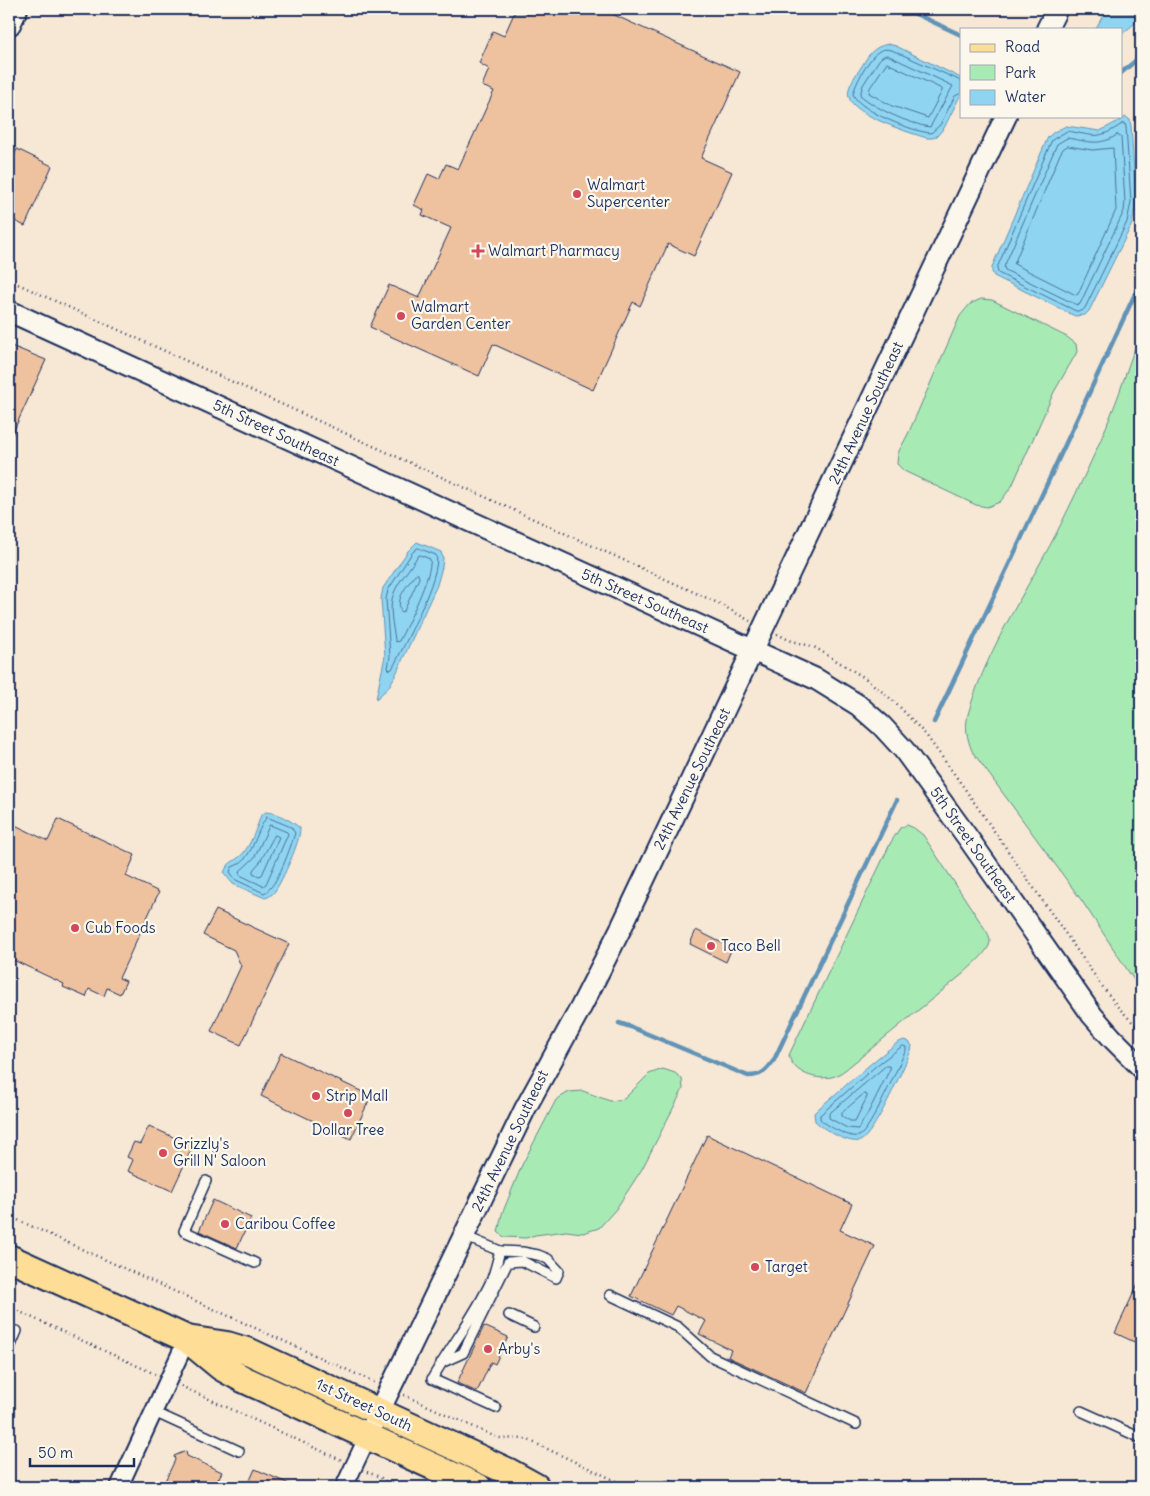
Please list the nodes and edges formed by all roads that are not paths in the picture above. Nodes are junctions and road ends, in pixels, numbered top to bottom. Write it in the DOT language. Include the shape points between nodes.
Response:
graph roads {
  1 [pos="16,9"];
  2 [pos="1057,9"];
  3 [pos="9,24"];
  4 [pos="1048,28"];
  5 [pos="1005,118"];
  6 [pos="9,311"];
  7 [pos="754,650"];
  8 [pos="1141,1067"];
  9 [pos="206,1181"];
  10 [pos="464,1236"];
  11 [pos="500,1251"];
  12 [pos="538,1255"];
  13 [pos="9,1258"];
  14 [pos="255,1263"];
  15 [pos="532,1266"];
  16 [pos="610,1295"];
  17 [pos="510,1315"];
  18 [pos="534,1327"];
  19 [pos="17,1331"];
  20 [pos="186,1339"];
  21 [pos="9,1350"];
  22 [pos="441,1363"];
  23 [pos="384,1400"];
  24 [pos="496,1408"];
  25 [pos="1081,1411"];
  26 [pos="154,1412"];
  27 [pos="856,1424"];
  28 [pos="368,1436"];
  29 [pos="1141,1438"];
  30 [pos="239,1451"];
  31 [pos="119,1487"];
  32 [pos="344,1487"];
  33 [pos="478,1487"];
  34 [pos="536,1487"];
  1 -- 3 [label="main road"];
  2 -- 4 [label="street"];
  5 -- 7 [label="street, 24th Avenue Southeast"];
  6 -- 7 [label="street, 5th Street Southeast"];
  7 -- 8 [label="street, 5th Street Southeast" via="816,678 846,696 897,741 1092,1014"];
  7 -- 10 [label="street, 24th Avenue Southeast" via="597,977 529,1102"];
  9 -- 14 [label="lane" via="184,1231"];
  10 -- 11 [label="lane"];
  10 -- 23 [label="street, 24th Avenue Southeast"];
  11 -- 12 [label="lane"];
  11 -- 22 [label="lane" via="491,1281"];
  12 -- 15 [label="lane"];
  12 -- 15 [label="lane" via="548,1259 559,1271 556,1278"];
  13 -- 20 [label="main road, 1st Street South"];
  15 -- 22 [label="lane" via="522,1261 508,1262 462,1353"];
  16 -- 27 [label="lane" via="678,1327 710,1356"];
  17 -- 18 [label="lane"];
  19 -- 21 [label="lane"];
  20 -- 23 [label="main road, 1st Street South" via="214,1342 250,1352"];
  20 -- 26 [label="street"];
  20 -- 28 [label="main road, 1st Street South" via="243,1380"];
  22 -- 24 [label="lane" via="432,1379"];
  23 -- 28 [label="street, 24th Avenue Southeast"];
  23 -- 34 [label="main road, 1st Street South"];
  25 -- 29 [label="lane"];
  26 -- 30 [label="lane"];
  26 -- 31 [label="street"];
  28 -- 32 [label="street"];
  28 -- 33 [label="main road, 1st Street South"];
}
